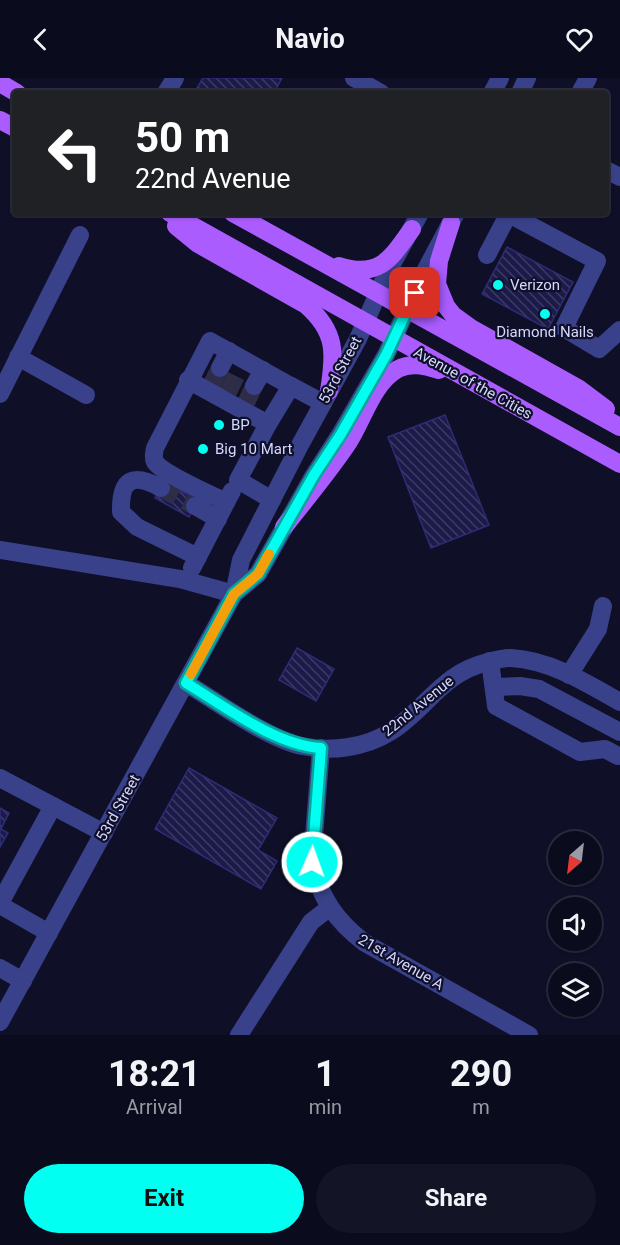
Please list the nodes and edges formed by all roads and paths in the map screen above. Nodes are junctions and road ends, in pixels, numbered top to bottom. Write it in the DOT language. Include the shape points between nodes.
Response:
graph roads {
  1 [pos="354,78"];
  2 [pos="376,90"];
  3 [pos="165,216"];
  4 [pos="175,216"];
  5 [pos="238,216"];
  6 [pos="508,216"];
  7 [pos="513,216"];
  8 [pos="454,218"];
  9 [pos="416,221"];
  10 [pos="80,235"];
  11 [pos="487,255"];
  12 [pos="316,259"];
  13 [pos="378,293"];
  14 [pos="407,309"];
  15 [pos="365,322"];
  16 [pos="620,330"];
  17 [pos="394,338"];
  18 [pos="18,357"];
  19 [pos="463,377"];
  20 [pos="225,378"];
  21 [pos="188,380"];
  22 [pos="291,386"];
  23 [pos="252,392"];
  24 [pos="0,394"];
  25 [pos="86,395"];
  26 [pos="326,397"];
  27 [pos="620,418"];
  28 [pos="268,424"];
  29 [pos="620,427"];
  30 [pos="620,464"];
  31 [pos="238,480"];
  32 [pos="161,488"];
  33 [pos="272,500"];
  34 [pos="195,506"];
  35 [pos="222,510"];
  36 [pos="284,527"];
  37 [pos="0,549"];
  38 [pos="198,557"];
  39 [pos="186,580"];
  40 [pos="234,594"];
  41 [pos="603,606"];
  42 [pos="490,661"];
  43 [pos="569,675"];
  44 [pos="186,683"];
  45 [pos="495,687"];
  46 [pos="620,702"];
  47 [pos="620,732"];
  48 [pos="321,748"];
  49 [pos="616,753"];
  50 [pos="0,778"];
  51 [pos="53,806"];
  52 [pos="104,833"];
  53 [pos="0,904"];
  54 [pos="329,908"];
  55 [pos="49,933"];
  56 [pos="0,968"];
  57 [pos="23,981"];
  58 [pos="0,1022"];
  59 [pos="239,1035"];
  60 [pos="529,1035"];
  1 -- 2 [label="street"];
  3 -- 26 [label="main road" via="198,244 314,312 331,339 334,360"];
  4 -- 15 [label="main road, Avenue of the Cities"];
  5 -- 12 [label="main road"];
  6 -- 11 [label="street"];
  7 -- 16 [label="street" via="597,261 564,328 599,349"];
  8 -- 14 [label="street, 53rd Street"];
  8 -- 27 [label="main road" via="439,261 437,284 453,315 578,388"];
  9 -- 12 [label="main road" via="385,264 378,267 352,270"];
  9 -- 13 [label="street, 53rd Street"];
  10 -- 18 [label="street"];
  12 -- 13 [label="main road"];
  13 -- 14 [label="main road"];
  13 -- 15 [label="street, 53rd Street"];
  14 -- 17 [label="street, 53rd Street"];
  14 -- 29 [label="main road"];
  15 -- 17 [label="main road, Avenue of the Cities"];
  15 -- 26 [label="street, 53rd Street"];
  17 -- 19 [label="main road, Avenue of the Cities"];
  17 -- 36 [label="street, 53rd Street"];
  18 -- 24 [label="street"];
  18 -- 25 [label="street"];
  19 -- 30 [label="main road, Avenue of the Cities"];
  19 -- 36 [label="main road" via="424,365 405,366 390,374 348,444"];
  20 -- 21 [label="street"];
  20 -- 21 [label="street" via="210,341"];
  20 -- 23 [label="street"];
  20 -- 23 [label="street"];
  21 -- 35 [label="street" via="154,448 154,459"];
  22 -- 23 [label="street"];
  22 -- 26 [label="street"];
  22 -- 28 [label="street"];
  23 -- 28 [label="street"];
  26 -- 33 [label="street, 53rd Street"];
  28 -- 31 [label="street"];
  31 -- 33 [label="street"];
  31 -- 35 [label="street"];
  32 -- 38 [label="street" via="139,478 131,481 124,490 121,512 137,527"];
  33 -- 40 [label="street, 53rd Street" via="241,560"];
  34 -- 35 [label="street"];
  35 -- 38 [label="street"];
  36 -- 40 [label="street, 53rd Street" via="258,574"];
  37 -- 39 [label="street"];
  38 -- 39 [label="street"];
  39 -- 40 [label="street"];
  40 -- 44 [label="street, 53rd Street"];
  41 -- 43 [label="street" via="598,629"];
  42 -- 43 [label="street, 22nd Avenue" via="511,658"];
  42 -- 45 [label="street"];
  42 -- 48 [label="street, 22nd Avenue" via="462,670 389,733 357,746"];
  43 -- 46 [label="street, 22nd Avenue"];
  44 -- 48 [label="street, 22nd Avenue" via="270,733 292,743"];
  44 -- 52 [label="street, 53rd Street"];
  45 -- 47 [label="street" via="539,690"];
  45 -- 49 [label="street" via="495,706 580,752"];
  48 -- 54 [label="street, 21st Avenue A" via="312,862"];
  50 -- 51 [label="street"];
  51 -- 52 [label="street"];
  51 -- 53 [label="street"];
  52 -- 55 [label="street, 53rd Street"];
  53 -- 55 [label="street"];
  54 -- 59 [label="street" via="311,922"];
  54 -- 60 [label="street, 21st Avenue A" via="365,943"];
  55 -- 57 [label="street, 53rd Street"];
  56 -- 57 [label="street"];
  57 -- 58 [label="street, 53rd Street"];
}
